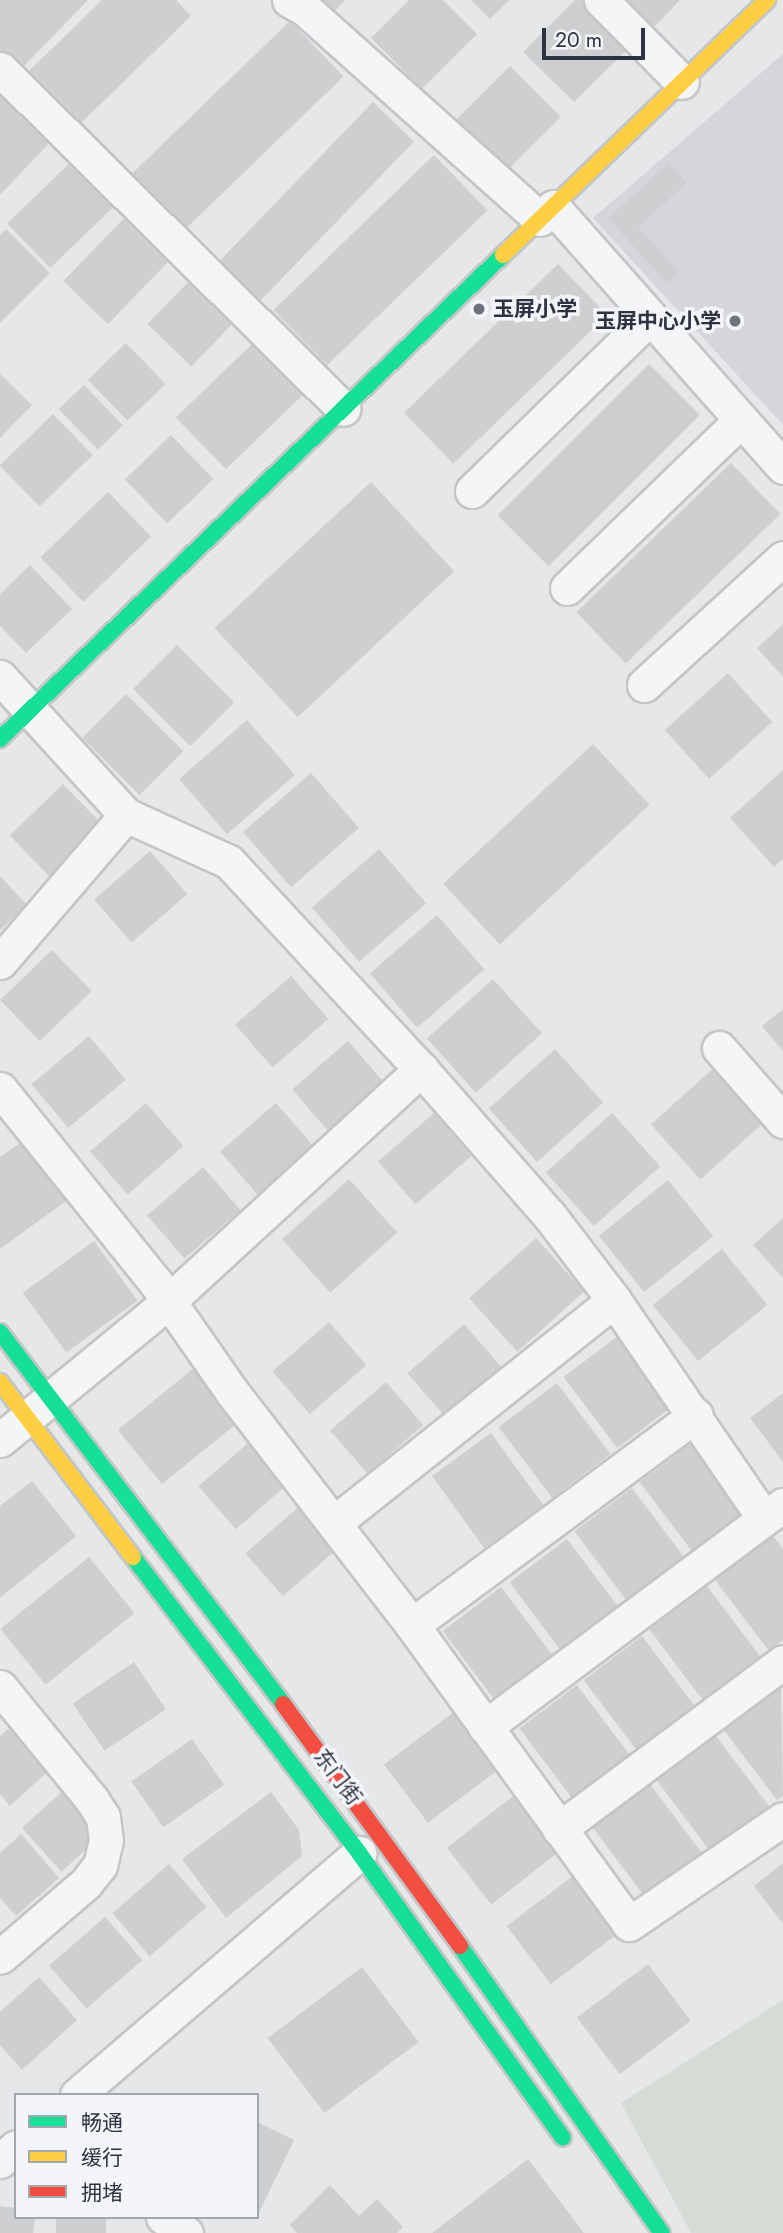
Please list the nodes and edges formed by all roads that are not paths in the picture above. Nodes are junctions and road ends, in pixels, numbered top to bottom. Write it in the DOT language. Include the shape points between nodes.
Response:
graph roads {
  1 [pos="289,0"];
  2 [pos="601,0"];
  3 [pos="767,0"];
  4 [pos="0,69"];
  5 [pos="682,82"];
  6 [pos="546,213"];
  7 [pos="648,319"];
  8 [pos="343,409"];
  9 [pos="741,420"];
  10 [pos="783,467"];
  11 [pos="472,491"];
  12 [pos="783,558"];
  13 [pos="567,588"];
  14 [pos="0,677"];
  15 [pos="644,685"];
  16 [pos="31,710"];
  17 [pos="0,740"];
  18 [pos="126,815"];
  19 [pos="0,962"];
  20 [pos="719,1048"];
  21 [pos="421,1069"];
  22 [pos="0,1089"];
  23 [pos="783,1121"];
  24 [pos="614,1300"];
  25 [pos="169,1301"];
  26 [pos="0,1332"];
  27 [pos="0,1382"];
  28 [pos="38,1406"];
  29 [pos="696,1415"];
  30 [pos="0,1440"];
  31 [pos="774,1511"];
  32 [pos="334,1523"];
  33 [pos="412,1625"];
  34 [pos="783,1662"];
  35 [pos="4,1698"];
  36 [pos="485,1727"];
  37 [pos="783,1819"];
  38 [pos="559,1829"];
  39 [pos="359,1853"];
  40 [pos="0,1957"];
  41 [pos="79,2093"];
  42 [pos="14,2149"];
  43 [pos="575,2155"];
  44 [pos="0,2161"];
  45 [pos="166,2219"];
  46 [pos="186,2233"];
  47 [pos="662,2233"];
  1 -- 6 [label="street"];
  2 -- 5 [label="street"];
  3 -- 5 [label="street"];
  4 -- 8 [label="street"];
  5 -- 6 [label="street"];
  6 -- 7 [label="street"];
  6 -- 8 [label="street"];
  7 -- 9 [label="street"];
  7 -- 11 [label="street"];
  8 -- 16 [label="street"];
  9 -- 10 [label="street"];
  9 -- 13 [label="street"];
  12 -- 15 [label="street"];
  14 -- 16 [label="street"];
  16 -- 17 [label="street"];
  16 -- 18 [label="street"];
  18 -- 19 [label="street"];
  18 -- 21 [label="street" via="229,862"];
  20 -- 23 [label="street"];
  21 -- 24 [label="street" via="549,1215"];
  21 -- 25 [label="street"];
  22 -- 25 [label="street"];
  24 -- 29 [label="street"];
  24 -- 32 [label="street"];
  25 -- 28 [label="street"];
  25 -- 32 [label="street" via="232,1392"];
  26 -- 28 [label="street, 东门街"];
  27 -- 28 [label="street, 东门街"];
  28 -- 30 [label="street"];
  28 -- 39 [label="street, 东门街"];
  28 -- 47 [label="street, 东门街" via="387,1842"];
  29 -- 31 [label="street"];
  29 -- 33 [label="street"];
  31 -- 36 [label="street"];
  32 -- 33 [label="street"];
  33 -- 36 [label="street"];
  34 -- 38 [label="street"];
  35 -- 40 [label="street" via="92,1800 103,1817 106,1840 100,1865 86,1883"];
  36 -- 38 [label="street"];
  37 -- 38 [label="street" via="629,1924"];
  39 -- 41 [label="street"];
  39 -- 43 [label="street, 东门街"];
  42 -- 44 [label="street"];
  45 -- 46 [label="street"];
}
